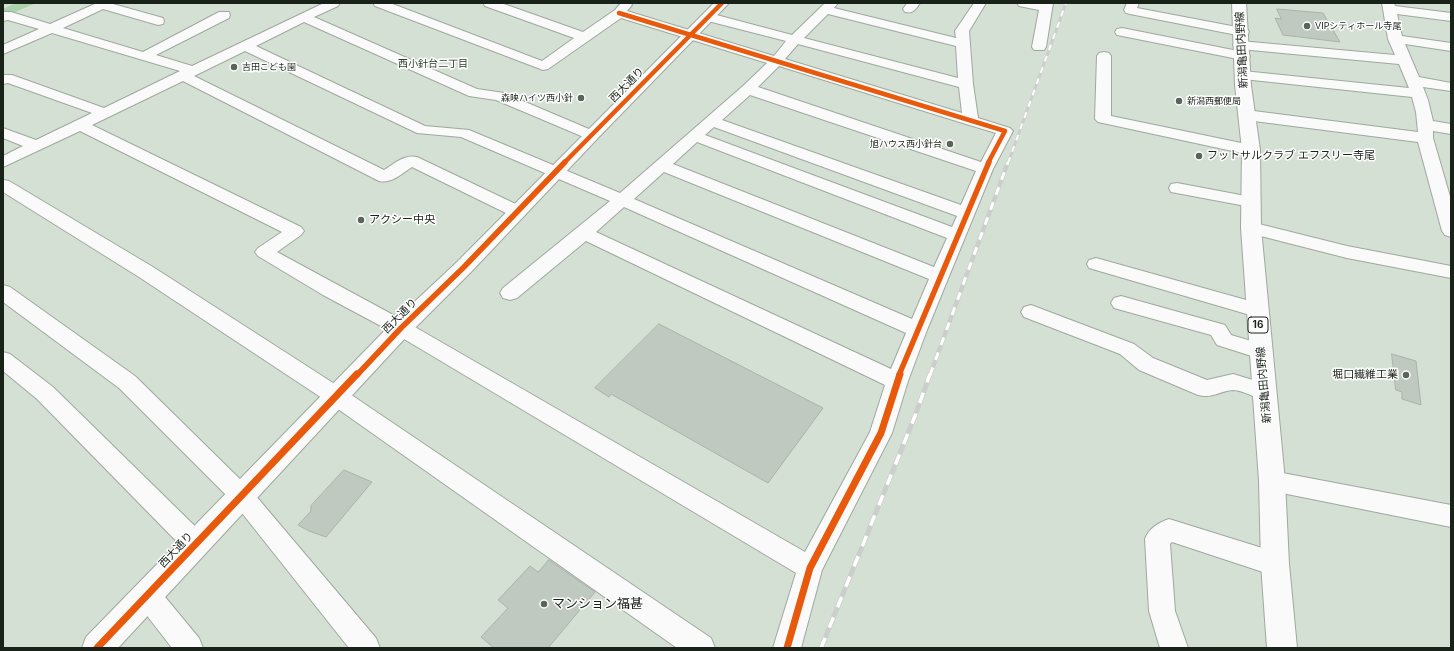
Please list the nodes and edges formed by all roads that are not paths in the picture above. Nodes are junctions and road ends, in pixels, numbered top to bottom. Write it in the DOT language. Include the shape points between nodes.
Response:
graph roads {
  1 [pos="334,3"];
  2 [pos="379,3"];
  3 [pos="489,3"];
  4 [pos="980,3"];
  5 [pos="1023,3"];
  6 [pos="1133,3"];
  7 [pos="1239,3"];
  8 [pos="105,4"];
  9 [pos="829,6"];
  10 [pos="1047,6"];
  11 [pos="1389,6"];
  12 [pos="619,8"];
  13 [pos="716,10"];
  14 [pos="224,15"];
  15 [pos="3,17"];
  16 [pos="303,17"];
  17 [pos="1451,18"];
  18 [pos="158,21"];
  19 [pos="50,28"];
  20 [pos="1122,32"];
  21 [pos="691,35"];
  22 [pos="584,37"];
  23 [pos="795,39"];
  24 [pos="1396,39"];
  25 [pos="964,44"];
  26 [pos="244,45"];
  27 [pos="1039,47"];
  28 [pos="1451,47"];
  29 [pos="3,50"];
  30 [pos="1242,52"];
  31 [pos="145,56"];
  32 [pos="1104,56"];
  33 [pos="1405,60"];
  34 [pos="777,61"];
  35 [pos="189,73"];
  36 [pos="3,80"];
  37 [pos="966,84"];
  38 [pos="1416,87"];
  39 [pos="1451,87"];
  40 [pos="748,89"];
  41 [pos="105,113"];
  42 [pos="1246,115"];
  43 [pos="712,120"];
  44 [pos="972,121"];
  45 [pos="80,125"];
  46 [pos="1451,129"];
  47 [pos="1426,131"];
  48 [pos="3,133"];
  49 [pos="591,135"];
  50 [pos="695,136"];
  51 [pos="36,146"];
  52 [pos="1251,150"];
  53 [pos="3,162"];
  54 [pos="660,165"];
  55 [pos="985,169"];
  56 [pos="555,172"];
  57 [pos="3,185"];
  58 [pos="1177,188"];
  59 [pos="622,200"];
  60 [pos="1251,202"];
  61 [pos="518,212"];
  62 [pos="966,212"];
  63 [pos="1449,221"];
  64 [pos="1251,228"];
  65 [pos="584,233"];
  66 [pos="956,235"];
  67 [pos="1096,264"];
  68 [pos="1451,272"];
  69 [pos="940,276"];
  70 [pos="3,292"];
  71 [pos="510,293"];
  72 [pos="1121,303"];
  73 [pos="1257,310"];
  74 [pos="1031,312"];
  75 [pos="401,328"];
  76 [pos="916,330"];
  77 [pos="1261,351"];
  78 [pos="3,360"];
  79 [pos="897,381"];
  80 [pos="1265,392"];
  81 [pos="336,396"];
  82 [pos="1272,481"];
  83 [pos="242,496"];
  84 [pos="1451,516"];
  85 [pos="196,544"];
  86 [pos="1275,564"];
  87 [pos="810,568"];
  88 [pos="147,595"];
  89 [pos="97,648"];
  90 [pos="189,648"];
  91 [pos="366,648"];
  92 [pos="701,648"];
  93 [pos="787,648"];
  94 [pos="1174,648"];
  95 [pos="1282,648"];
  1 -- 16 [label="street"];
  2 -- 22 [label="street" via="544,66"];
  3 -- 22 [label="street"];
  4 -- 25 [label="street" via="962,31"];
  5 -- 10 [label="street"];
  6 -- 30 [label="street" via="1130,10"];
  7 -- 30 [label="street, 新潟亀田内野線 / 16"];
  8 -- 18 [label="street"];
  8 -- 19 [label="street"];
  9 -- 23 [label="street"];
  9 -- 25 [label="street"];
  10 -- 27 [label="street"];
  11 -- 17 [label="street"];
  11 -- 24 [label="street"];
  12 -- 21 [label="street"];
  12 -- 22 [label="street"];
  13 -- 21 [label="street, 西大通り"];
  13 -- 23 [label="street"];
  14 -- 31 [label="street"];
  15 -- 19 [label="street" via="6,15"];
  16 -- 26 [label="street"];
  16 -- 49 [label="street" via="474,93 500,96"];
  19 -- 29 [label="street"];
  19 -- 31 [label="street"];
  20 -- 30 [label="street"];
  21 -- 34 [label="street"];
  21 -- 49 [label="street, 西大通り"];
  23 -- 34 [label="street"];
  23 -- 37 [label="street"];
  24 -- 28 [label="street"];
  24 -- 33 [label="street"];
  25 -- 37 [label="street"];
  26 -- 35 [label="street"];
  26 -- 56 [label="street" via="422,130 464,133"];
  30 -- 33 [label="street"];
  30 -- 38 [label="street"];
  30 -- 42 [label="street, 新潟亀田内野線 / 16"];
  31 -- 35 [label="street"];
  32 -- 52 [label="street" via="1103,119"];
  33 -- 38 [label="street"];
  34 -- 40 [label="street"];
  34 -- 44 [label="street"];
  35 -- 41 [label="street"];
  35 -- 61 [label="street" via="385,177 410,160"];
  36 -- 41 [label="street" via="7,78"];
  37 -- 44 [label="street"];
  38 -- 39 [label="street"];
  38 -- 47 [label="street"];
  40 -- 43 [label="street"];
  40 -- 55 [label="street"];
  41 -- 45 [label="street"];
  42 -- 47 [label="street"];
  42 -- 52 [label="street, 新潟亀田内野線 / 16"];
  43 -- 50 [label="street"];
  43 -- 62 [label="street"];
  44 -- 55 [label="street" via="1005,131"];
  45 -- 51 [label="street"];
  45 -- 75 [label="street" via="294,231 264,252"];
  46 -- 47 [label="street"];
  47 -- 63 [label="street"];
  48 -- 51 [label="street"];
  49 -- 56 [label="street, 西大通り"];
  50 -- 54 [label="street"];
  50 -- 66 [label="street"];
  51 -- 53 [label="street"];
  52 -- 60 [label="street, 新潟亀田内野線 / 16"];
  54 -- 59 [label="street"];
  54 -- 69 [label="street"];
  55 -- 62 [label="street"];
  56 -- 59 [label="street"];
  56 -- 61 [label="street, 西大通り"];
  57 -- 81 [label="street" via="146,272"];
  58 -- 60 [label="street"];
  59 -- 65 [label="street"];
  59 -- 76 [label="street"];
  60 -- 64 [label="street, 新潟亀田内野線 / 16"];
  61 -- 75 [label="street, 西大通り"];
  62 -- 66 [label="street"];
  64 -- 68 [label="street" via="1347,252"];
  64 -- 73 [label="street, 新潟亀田内野線 / 16"];
  65 -- 71 [label="street"];
  65 -- 79 [label="street"];
  66 -- 69 [label="street"];
  67 -- 73 [label="street"];
  69 -- 76 [label="street"];
  70 -- 83 [label="street" via="127,382"];
  72 -- 77 [label="street" via="1218,330 1224,340"];
  73 -- 77 [label="street, 新潟亀田内野線 / 16"];
  74 -- 80 [label="street" via="1127,349 1146,364 1206,389 1233,382"];
  75 -- 81 [label="street, 西大通り"];
  75 -- 87 [label="street"];
  76 -- 79 [label="street"];
  77 -- 80 [label="street, 新潟亀田内野線 / 16"];
  78 -- 85 [label="street" via="46,393"];
  79 -- 87 [label="street" via="881,433"];
  80 -- 82 [label="street, 新潟亀田内野線 / 16"];
  81 -- 83 [label="street, 西大通り"];
  81 -- 92 [label="street"];
  82 -- 84 [label="street"];
  82 -- 86 [label="street, 新潟亀田内野線 / 16"];
  83 -- 85 [label="street, 西大通り"];
  83 -- 91 [label="street"];
  85 -- 88 [label="street, 西大通り"];
  86 -- 94 [label="street" via="1169,530 1157,539 1162,611"];
  86 -- 95 [label="street, 新潟亀田内野線 / 16"];
  87 -- 93 [label="street"];
  88 -- 89 [label="street, 西大通り"];
  88 -- 90 [label="street"];
}
